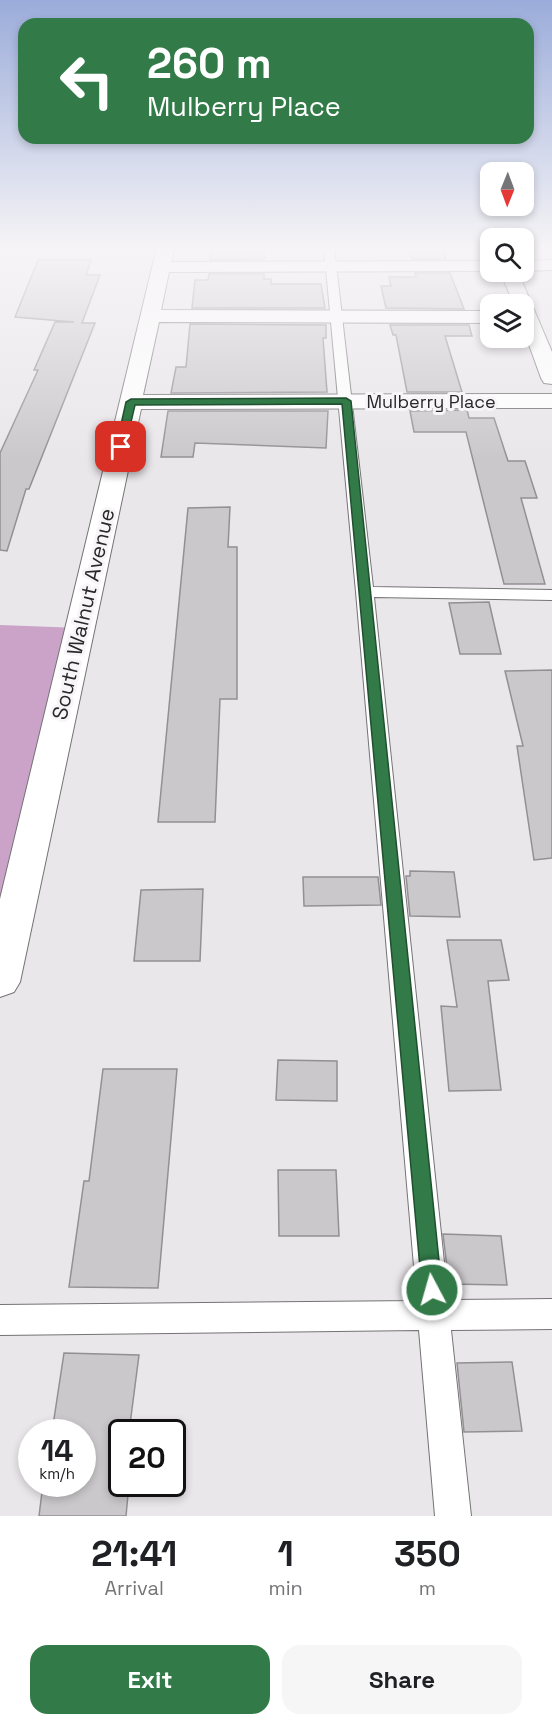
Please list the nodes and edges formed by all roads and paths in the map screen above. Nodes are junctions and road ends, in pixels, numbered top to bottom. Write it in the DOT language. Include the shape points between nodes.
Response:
graph roads {
  1 [pos="338,317"];
  2 [pos="151,318"];
  3 [pos="534,336"];
  4 [pos="552,378"];
  5 [pos="346,401"];
  6 [pos="552,401"];
  7 [pos="131,402"];
  8 [pos="365,592"];
  9 [pos="552,595"];
  10 [pos="0,982"];
  11 [pos="434,1313"];
  12 [pos="552,1314"];
  13 [pos="0,1320"];
  14 [pos="453,1516"];
  1 -- 5 [label="lane"];
  2 -- 7 [label="street, South Walnut Avenue"];
  3 -- 4 [label="street"];
  5 -- 6 [label="street, Mulberry Place"];
  5 -- 7 [label="street, Mulberry Place"];
  5 -- 8 [label="lane"];
  7 -- 10 [label="street, South Walnut Avenue"];
  8 -- 9 [label="lane"];
  8 -- 11 [label="lane"];
  11 -- 12 [label="lane"];
  11 -- 13 [label="lane"];
  11 -- 14 [label="lane"];
}
